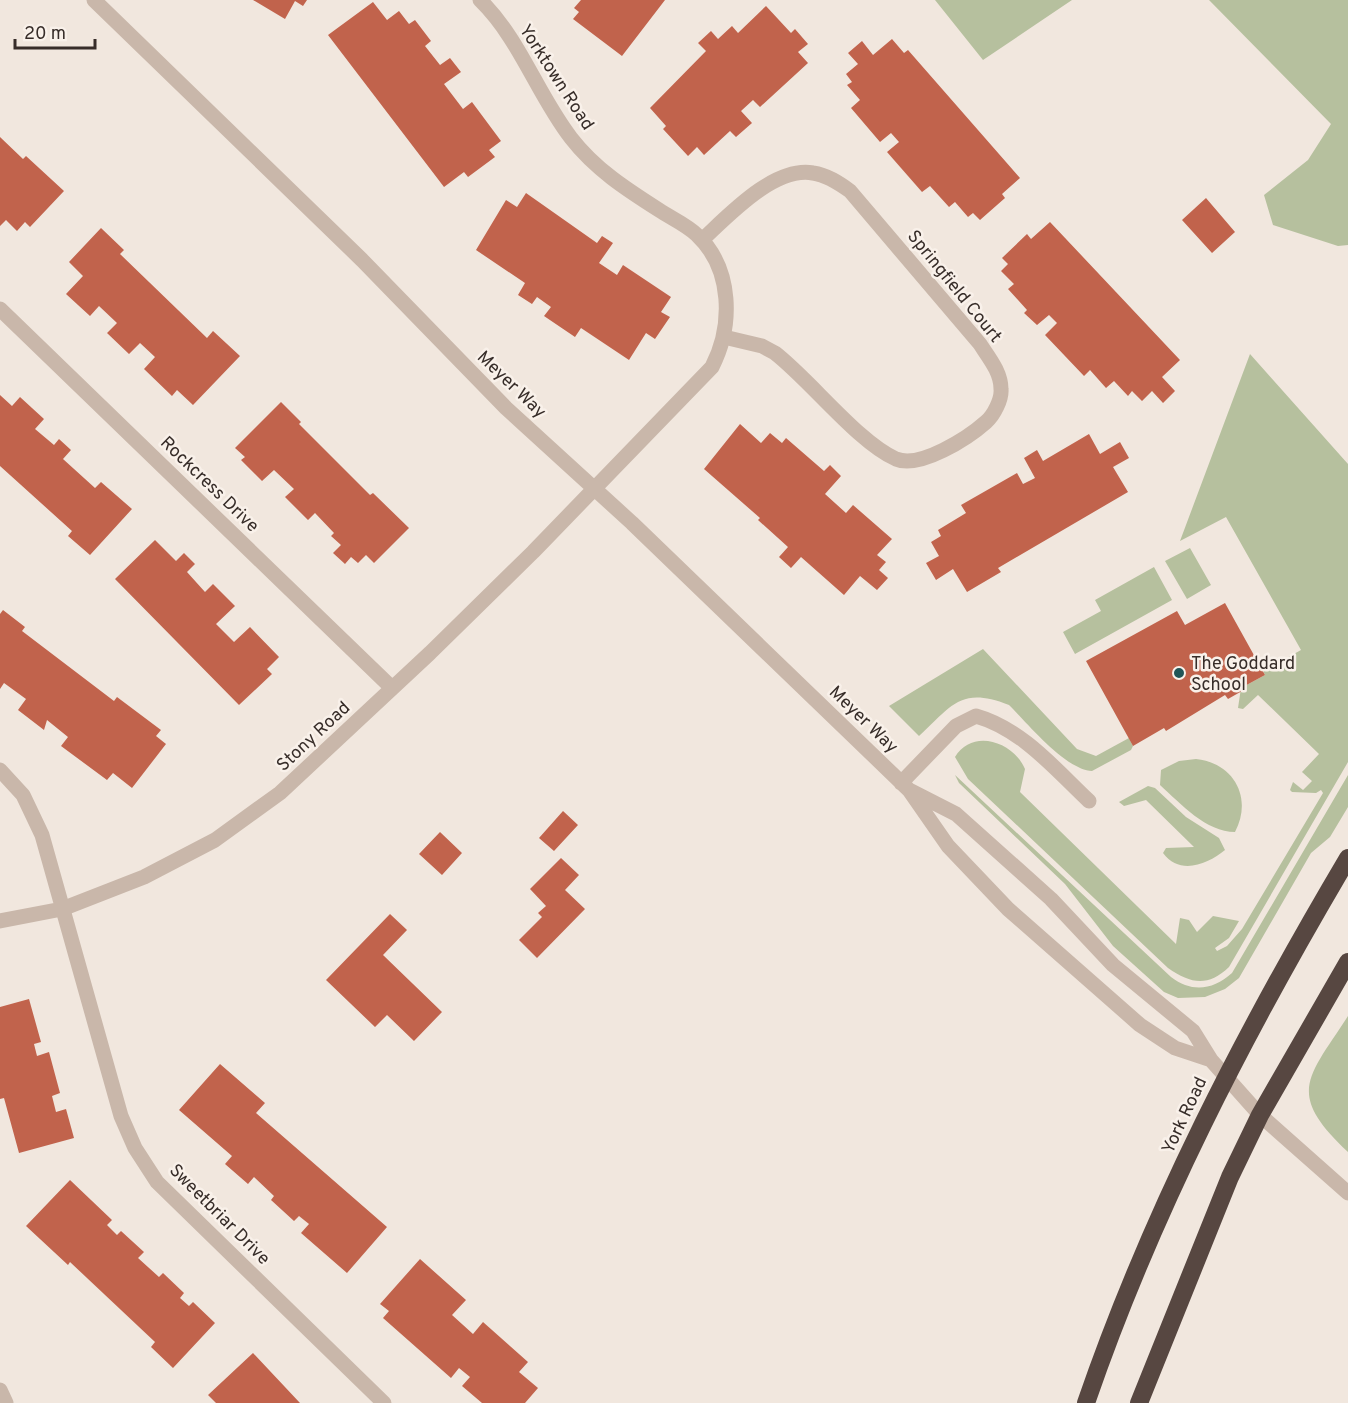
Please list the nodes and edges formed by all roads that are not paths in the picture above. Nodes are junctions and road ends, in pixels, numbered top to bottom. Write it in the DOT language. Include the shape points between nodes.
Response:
graph roads {
  1 [pos="94,0"];
  2 [pos="480,0"];
  3 [pos="702,240"];
  4 [pos="0,309"];
  5 [pos="724,338"];
  6 [pos="595,488"];
  7 [pos="392,688"];
  8 [pos="0,770"];
  9 [pos="905,786"];
  10 [pos="1089,801"];
  11 [pos="1348,858"];
  12 [pos="62,909"];
  13 [pos="0,921"];
  14 [pos="1348,962"];
  15 [pos="1211,1060"];
  16 [pos="1226,1075"];
  17 [pos="1260,1114"];
  18 [pos="1348,1193"];
  19 [pos="0,1390"];
  20 [pos="6,1403"];
  21 [pos="384,1403"];
  22 [pos="1086,1403"];
  23 [pos="1139,1403"];
  1 -- 6 [label="street, Meyer Way" via="353,252 506,408"];
  2 -- 3 [label="street, Yorktown Road" via="570,137 593,162 618,184"];
  3 -- 5 [label="street" via="721,276 727,306"];
  3 -- 5 [label="street, Springfield Court" via="756,191 786,177 812,172 833,179 850,191 980,344 998,371 1002,391 988,421 932,456 914,462 899,460 867,439 775,353 762,346"];
  4 -- 7 [label="street, Rockcress Drive"];
  5 -- 6 [label="street" via="712,367"];
  6 -- 7 [label="street, Stony Road"];
  6 -- 9 [label="street, Meyer Way"];
  7 -- 12 [label="street, Stony Road" via="280,793 215,840 144,877"];
  8 -- 12 [label="street, Sweetbriar Drive" via="23,795 42,836"];
  9 -- 10 [label="street" via="956,726 976,716 995,721 1016,735"];
  9 -- 15 [label="street, Meyer Way" via="956,814 1051,899 1113,965 1193,1031"];
  9 -- 15 [label="street, Meyer Way" via="948,846 1045,943 1140,1025 1175,1048"];
  11 -- 16 [label="highway, York Road"];
  12 -- 13 [label="street, Stony Road"];
  12 -- 21 [label="street, Sweetbriar Drive" via="121,1116 135,1148 158,1182"];
  14 -- 17 [label="highway"];
  15 -- 16 [label="street, Meyer Way"];
  16 -- 17 [label="street, Meyer Way"];
  16 -- 22 [label="highway, York Road" via="1174,1185"];
  17 -- 18 [label="street, Meyer Way"];
  17 -- 23 [label="highway" via="1230,1177"];
  19 -- 20 [label="street"];
}
